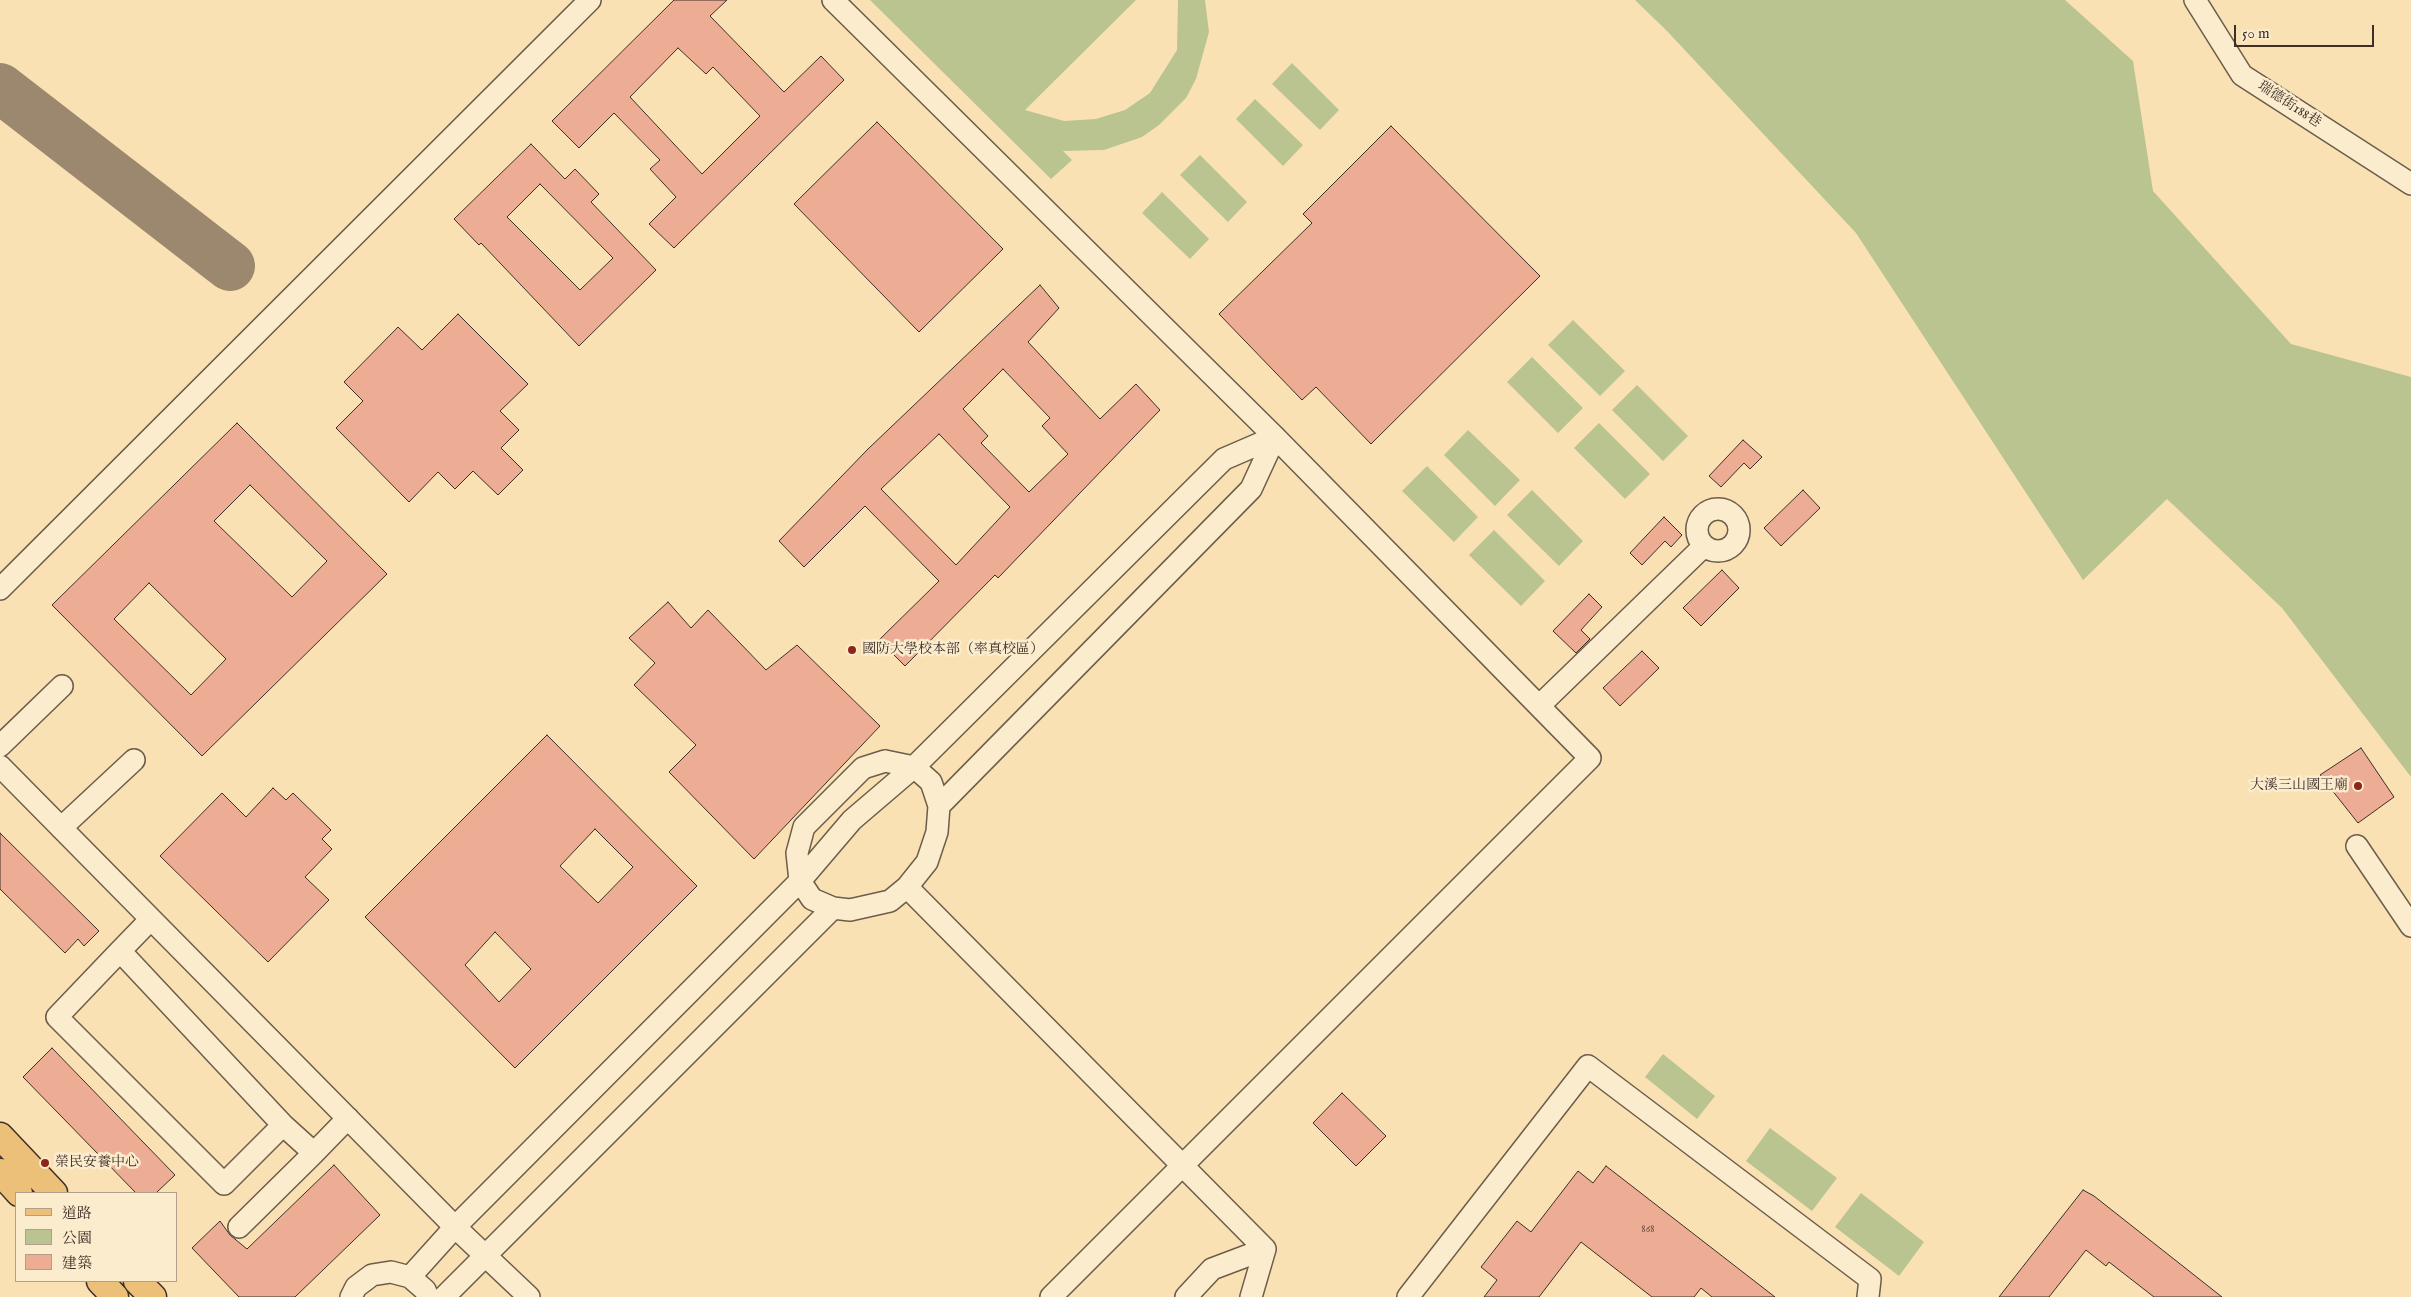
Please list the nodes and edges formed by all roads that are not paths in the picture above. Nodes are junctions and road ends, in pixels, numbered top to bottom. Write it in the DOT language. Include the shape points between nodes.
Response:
graph roads {
  1 [pos="590,0"];
  2 [pos="834,0"];
  3 [pos="2195,0"];
  4 [pos="2411,184"];
  5 [pos="1275,437"];
  6 [pos="1704,546"];
  7 [pos="0,589"];
  8 [pos="62,686"];
  9 [pos="1539,706"];
  10 [pos="0,746"];
  11 [pos="134,760"];
  12 [pos="0,766"];
  13 [pos="914,767"];
  14 [pos="939,806"];
  15 [pos="61,828"];
  16 [pos="2357,846"];
  17 [pos="800,881"];
  18 [pos="907,887"];
  19 [pos="833,908"];
  20 [pos="151,919"];
  21 [pos="2411,926"];
  22 [pos="120,951"];
  23 [pos="348,1118"];
  24 [pos="283,1126"];
  25 [pos="0,1136"];
  26 [pos="314,1153"];
  27 [pos="1183,1166"];
  28 [pos="0,1172"];
  29 [pos="19,1192"];
  30 [pos="53,1192"];
  31 [pos="239,1227"];
  32 [pos="455,1227"];
  33 [pos="1265,1249"];
  34 [pos="486,1255"];
  35 [pos="410,1277"];
  36 [pos="101,1282"];
  37 [pos="138,1282"];
  38 [pos="116,1297"];
  39 [pos="153,1297"];
  40 [pos="350,1297"];
  41 [pos="428,1297"];
  42 [pos="444,1297"];
  43 [pos="529,1297"];
  44 [pos="1051,1297"];
  45 [pos="1186,1297"];
  46 [pos="1251,1297"];
  47 [pos="1408,1297"];
  48 [pos="1868,1297"];
  1 -- 7 [label="lane"];
  2 -- 5 [label="lane"];
  3 -- 4 [label="lane, 瑞德街188巷" via="2242,75"];
  5 -- 9 [label="lane"];
  5 -- 13 [label="lane" via="1224,458"];
  5 -- 14 [label="lane" via="1251,489"];
  6 -- 9 [label="lane"];
  8 -- 10 [label="lane"];
  9 -- 27 [label="lane" via="1590,758"];
  11 -- 15 [label="lane"];
  12 -- 15 [label="lane"];
  13 -- 14 [label="lane" via="931,782"];
  13 -- 17 [label="lane" via="852,820"];
  13 -- 17 [label="lane" via="885,761 864,768 829,801 804,827 797,853"];
  14 -- 18 [label="lane" via="937,832 927,862"];
  15 -- 20 [label="lane"];
  16 -- 21 [label="lane"];
  17 -- 19 [label="lane" via="812,899"];
  17 -- 32 [label="lane"];
  18 -- 19 [label="lane" via="890,901 850,910"];
  18 -- 27 [label="lane"];
  19 -- 34 [label="lane"];
  20 -- 22 [label="lane"];
  20 -- 23 [label="lane"];
  22 -- 24 [label="lane"];
  22 -- 24 [label="lane" via="57,1017 224,1184"];
  23 -- 26 [label="lane"];
  23 -- 32 [label="lane"];
  24 -- 26 [label="lane"];
  25 -- 30 [label="main road"];
  26 -- 31 [label="lane"];
  27 -- 33 [label="lane"];
  27 -- 44 [label="lane"];
  28 -- 29 [label="main road"];
  32 -- 34 [label="lane"];
  32 -- 35 [label="lane"];
  33 -- 45 [label="lane" via="1212,1270"];
  33 -- 46 [label="lane"];
  34 -- 42 [label="lane"];
  34 -- 43 [label="lane"];
  35 -- 40 [label="lane" via="391,1272 372,1275 356,1287"];
  35 -- 41 [label="lane"];
  36 -- 38 [label="main road"];
  37 -- 39 [label="main road"];
  47 -- 48 [label="lane" via="1588,1066 1870,1279"];
}
